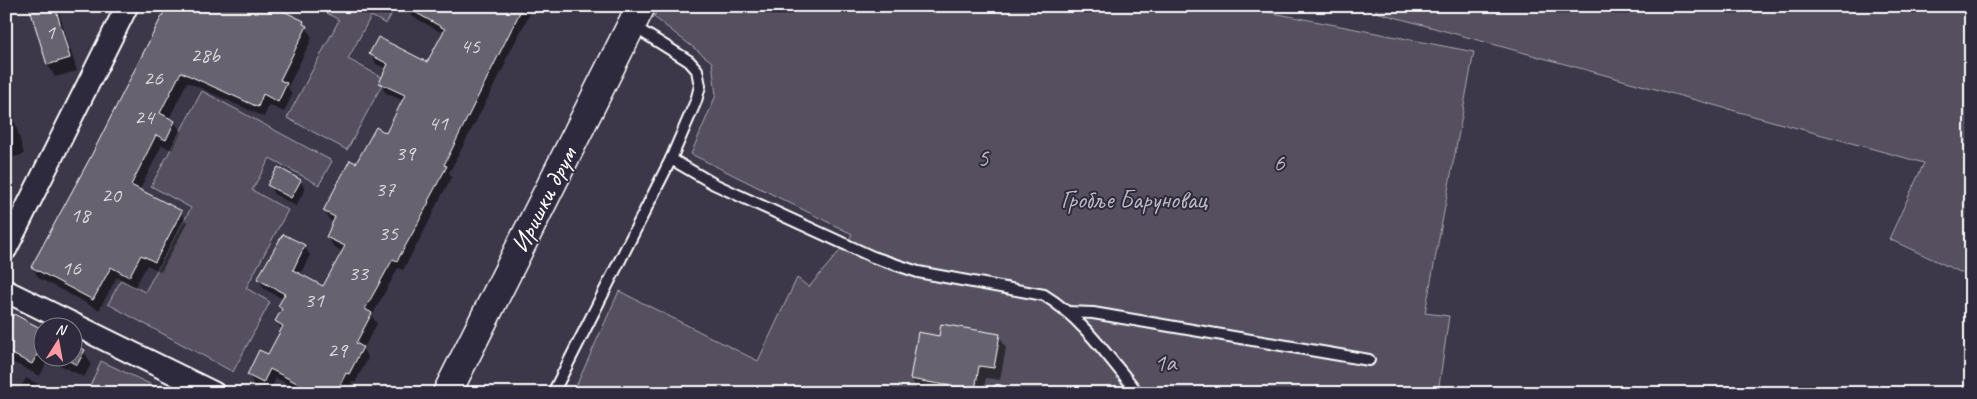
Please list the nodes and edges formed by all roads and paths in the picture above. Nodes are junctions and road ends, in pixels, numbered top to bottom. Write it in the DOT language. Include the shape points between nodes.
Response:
graph roads {
  1 [pos="127,6"];
  2 [pos="636,17"];
  3 [pos="671,159"];
  4 [pos="6,249"];
  5 [pos="6,291"];
  6 [pos="1067,312"];
  7 [pos="1368,360"];
  8 [pos="214,393"];
  9 [pos="447,393"];
  10 [pos="553,393"];
  11 [pos="1138,393"];
  1 -- 4 [label="street"];
  2 -- 3 [label="lane" via="641,31 690,61 697,70 700,86 696,101"];
  2 -- 9 [label="street, Иришки друм"];
  3 -- 6 [label="lane" via="714,184 873,257 918,272 1044,295"];
  3 -- 10 [label="lane"];
  5 -- 8 [label="street"];
  6 -- 7 [label="lane" via="1093,313"];
  6 -- 11 [label="lane"];
}
